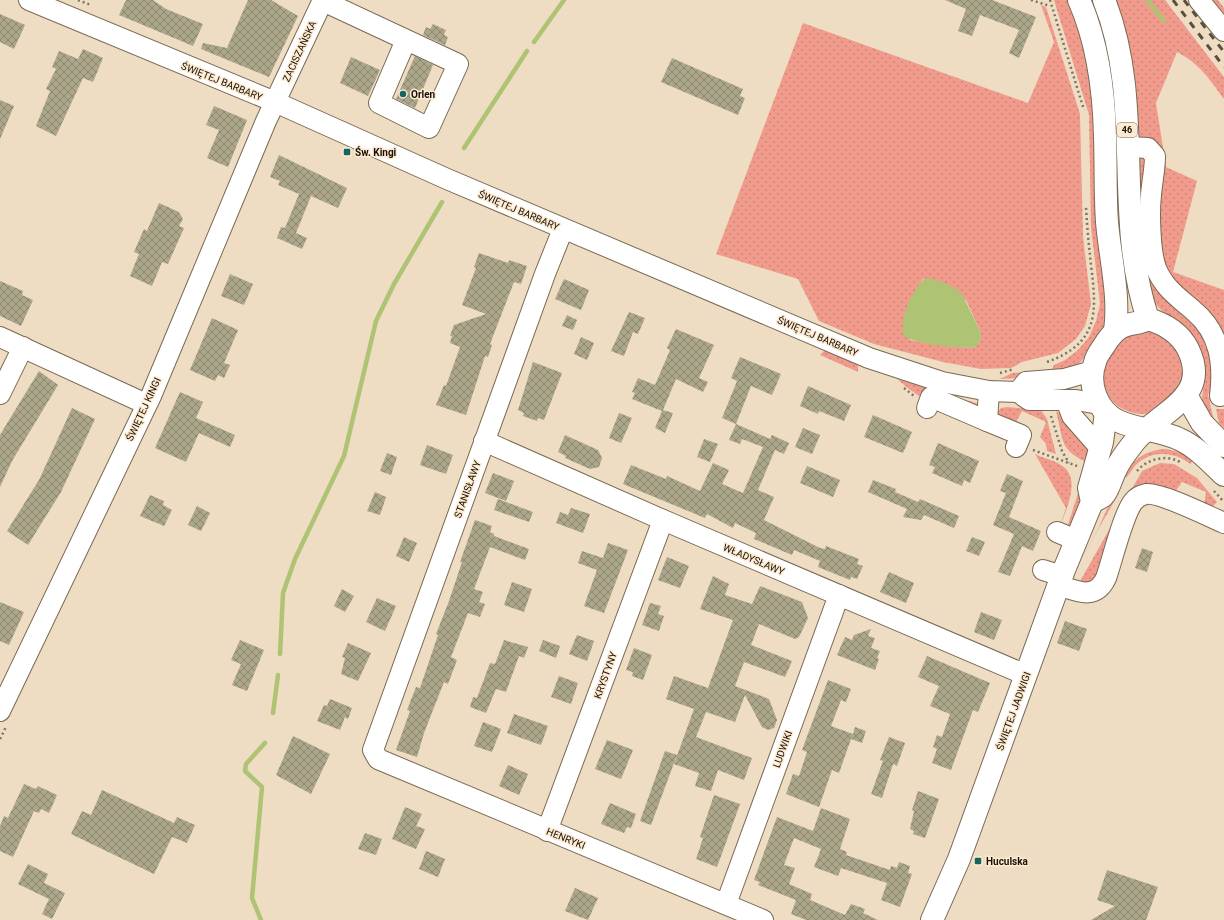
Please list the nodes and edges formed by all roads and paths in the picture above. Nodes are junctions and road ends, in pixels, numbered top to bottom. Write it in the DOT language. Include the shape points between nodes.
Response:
graph roads {
  1 [pos="29,0"];
  2 [pos="1031,0"];
  3 [pos="1050,0"];
  4 [pos="1079,0"];
  5 [pos="1104,0"];
  6 [pos="1200,0"];
  7 [pos="323,1"];
  8 [pos="1050,6"];
  9 [pos="1224,31"];
  10 [pos="406,40"];
  11 [pos="275,102"];
  12 [pos="1085,112"];
  13 [pos="1127,147"];
  14 [pos="1086,200"];
  15 [pos="563,229"];
  16 [pos="1148,319"];
  17 [pos="1115,331"];
  18 [pos="0,337"];
  19 [pos="23,347"];
  20 [pos="1043,364"];
  21 [pos="1016,368"];
  22 [pos="1092,370"];
  23 [pos="993,382"];
  24 [pos="1018,392"];
  25 [pos="0,394"];
  26 [pos="1186,395"];
  27 [pos="1220,396"];
  28 [pos="146,404"];
  29 [pos="1058,405"];
  30 [pos="1103,409"];
  31 [pos="940,410"];
  32 [pos="994,428"];
  33 [pos="1145,428"];
  34 [pos="484,440"];
  35 [pos="1224,446"];
  36 [pos="1016,447"];
  37 [pos="1100,448"];
  38 [pos="1069,463"];
  39 [pos="1224,475"];
  40 [pos="1092,502"];
  41 [pos="663,520"];
  42 [pos="1224,523"];
  43 [pos="1054,577"];
  44 [pos="839,595"];
  45 [pos="1026,675"];
  46 [pos="0,711"];
  47 [pos="373,750"];
  48 [pos="547,831"];
  49 [pos="726,904"];
  50 [pos="763,920"];
  51 [pos="932,920"];
  1 -- 11 [label="street, ŚWIĘTEJ BARBARY"];
  2 -- 8 [label="path"];
  3 -- 8 [label="path"];
  4 -- 17 [label="main road, 46" via="1089,26 1100,75 1105,115 1107,220 1118,315"];
  5 -- 13 [label="main road, 46" via="1120,54 1126,106"];
  6 -- 9 [label="street"];
  7 -- 10 [label="street"];
  7 -- 11 [label="street, ZACISZAŃSKA"];
  8 -- 12 [label="path"];
  10 -- 10 [label="street" via="458,64 429,128 378,103"];
  11 -- 15 [label="street, ŚWIĘTEJ BARBARY"];
  11 -- 28 [label="street, ŚWIĘTEJ KINGI"];
  13 -- 16 [label="main road, 46" via="1128,200 1138,289"];
  13 -- 27 [label="street" via="1148,148 1156,156 1150,205 1155,265 1163,283 1202,318 1215,337 1223,370"];
  14 -- 20 [label="path" via="1095,296 1094,313 1089,328 1076,346 1064,356"];
  15 -- 23 [label="street, ŚWIĘTEJ BARBARY" via="869,358 942,382"];
  15 -- 34 [label="street, STANISŁAWY"];
  16 -- 17 [label="main road" via="1124,325"];
  16 -- 26 [label="main road" via="1169,328 1188,350 1195,377"];
  17 -- 22 [label="main road, 46" via="1100,352"];
  18 -- 19 [label="street"];
  19 -- 25 [label="street"];
  19 -- 28 [label="street"];
  21 -- 23 [label="path"];
  22 -- 24 [label="street" via="1064,379 1026,382"];
  22 -- 30 [label="main road, 46" via="1094,391"];
  23 -- 24 [label="street, ŚWIĘTEJ BARBARY"];
  23 -- 32 [label="street"];
  24 -- 29 [label="street, ŚWIĘTEJ BARBARY" via="1029,400"];
  26 -- 33 [label="main road" via="1173,410"];
  26 -- 35 [label="main road" via="1202,423"];
  28 -- 46 [label="street, ŚWIĘTEJ KINGI"];
  29 -- 30 [label="street, ŚWIĘTEJ BARBARY"];
  29 -- 37 [label="street" via="1072,416"];
  29 -- 38 [label="path" via="1062,451"];
  30 -- 33 [label="main road" via="1117,421"];
  30 -- 37 [label="main road, ŚWIĘTEJ JADWIGI"];
  31 -- 32 [label="street"];
  32 -- 36 [label="street" via="1021,436"];
  33 -- 39 [label="main road" via="1189,444"];
  33 -- 40 [label="main road, ŚWIĘTEJ JADWIGI" via="1123,456 1104,495"];
  34 -- 41 [label="street, WŁADYSŁAWY"];
  34 -- 47 [label="street, STANISŁAWY"];
  37 -- 40 [label="main road, ŚWIĘTEJ JADWIGI" via="1089,488"];
  40 -- 43 [label="main road, ŚWIĘTEJ JADWIGI" via="1067,536"];
  41 -- 44 [label="street, WŁADYSŁAWY"];
  41 -- 48 [label="street, KRYSTYNY"];
  42 -- 43 [label="street" via="1159,496 1142,495 1130,508 1101,587 1086,593"];
  43 -- 45 [label="main road, ŚWIĘTEJ JADWIGI"];
  44 -- 45 [label="street, WŁADYSŁAWY"];
  44 -- 49 [label="street, LUDWIKI"];
  45 -- 51 [label="main road, ŚWIĘTEJ JADWIGI" via="959,859"];
  47 -- 48 [label="street, HENRYKI" via="378,759"];
  48 -- 49 [label="street, HENRYKI"];
  49 -- 50 [label="street, HENRYKI"];
}
